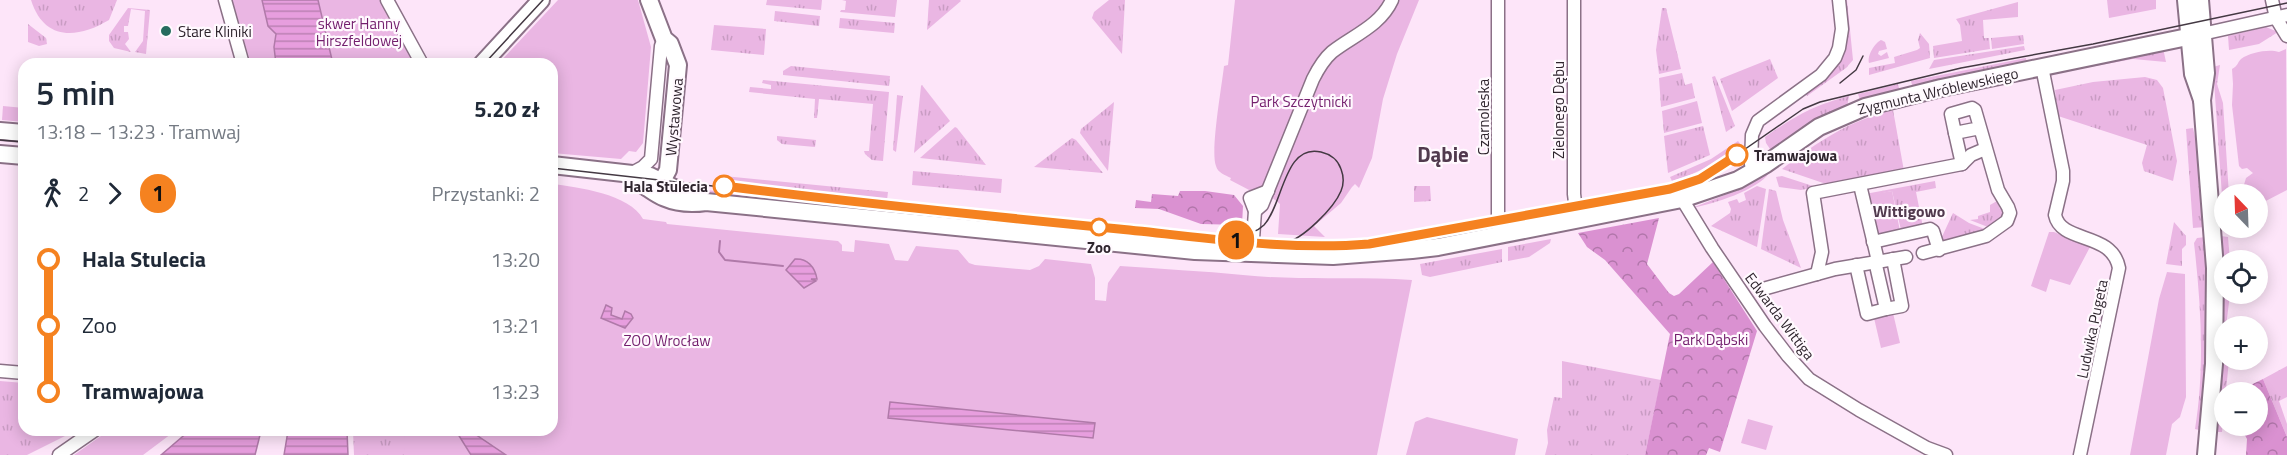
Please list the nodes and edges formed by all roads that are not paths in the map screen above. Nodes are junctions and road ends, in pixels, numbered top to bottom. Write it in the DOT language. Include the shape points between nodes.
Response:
graph roads {
  1 [pos="225,0"];
  2 [pos="387,0"];
  3 [pos="541,0"];
  4 [pos="649,0"];
  5 [pos="1392,0"];
  6 [pos="1498,0"];
  7 [pos="1574,0"];
  8 [pos="1839,0"];
  9 [pos="2186,0"];
  10 [pos="2200,0"];
  11 [pos="2272,0"];
  12 [pos="2282,16"];
  13 [pos="2195,35"];
  14 [pos="2287,36"];
  15 [pos="664,39"];
  16 [pos="241,58"];
  17 [pos="419,58"];
  18 [pos="488,58"];
  19 [pos="2042,67"];
  20 [pos="1980,128"];
  21 [pos="0,131"];
  22 [pos="18,132"];
  23 [pos="1955,133"];
  24 [pos="1985,149"];
  25 [pos="0,154"];
  26 [pos="18,156"];
  27 [pos="1962,164"];
  28 [pos="558,166"];
  29 [pos="1753,172"];
  30 [pos="630,174"];
  31 [pos="662,181"];
  32 [pos="1860,185"];
  33 [pos="646,187"];
  34 [pos="1268,191"];
  35 [pos="1682,199"];
  36 [pos="706,202"];
  37 [pos="1255,211"];
  38 [pos="1577,219"];
  39 [pos="1501,234"];
  40 [pos="1873,242"];
  41 [pos="1939,250"];
  42 [pos="1252,253"];
  43 [pos="1923,253"];
  44 [pos="1906,256"];
  45 [pos="1893,259"];
  46 [pos="1876,261"];
  47 [pos="1856,265"];
  48 [pos="1817,274"];
  49 [pos="1763,290"];
  50 [pos="1886,309"];
  51 [pos="0,371"];
  52 [pos="18,372"];
  53 [pos="86,436"];
  54 [pos="1926,451"];
  55 [pos="59,455"];
  56 [pos="1946,455"];
  57 [pos="2080,455"];
  58 [pos="2206,455"];
  1 -- 16 [label="street"];
  2 -- 17 [label="street"];
  3 -- 18 [label="main road"];
  4 -- 15 [label="main road, Wystawowa"];
  5 -- 34 [label="street" via="1378,21 1331,53 1319,68"];
  6 -- 39 [label="street, Czarnoleska"];
  7 -- 38 [label="street, Zielonego Dębu" via="1573,148"];
  8 -- 29 [label="street" via="1842,29 1835,58 1821,75 1758,121 1752,135"];
  9 -- 13 [label="main road"];
  10 -- 13 [label="main road"];
  11 -- 12 [label="street"];
  12 -- 13 [label="street"];
  12 -- 14 [label="street"];
  13 -- 19 [label="main road, Zygmunta Wróblewskiego"];
  13 -- 58 [label="main road" via="2195,83 2202,100 2216,268 2214,364"];
  15 -- 30 [label="street, Wystawowa" via="651,159"];
  15 -- 31 [label="main road, Wystawowa" via="670,44 678,68 670,163"];
  19 -- 29 [label="main road, Zygmunta Wróblewskiego" via="1849,112 1819,127"];
  19 -- 57 [label="street, Ludwika Pugeta" via="2063,171 2056,220 2065,229 2108,247 2119,267"];
  20 -- 23 [label="street"];
  20 -- 23 [label="street" via="1972,108 1951,114"];
  20 -- 24 [label="street"];
  21 -- 22 [label="main road"];
  23 -- 27 [label="street"];
  24 -- 27 [label="street"];
  24 -- 41 [label="street" via="2010,213 2007,221 1986,236"];
  25 -- 26 [label="main road"];
  27 -- 32 [label="street"];
  28 -- 30 [label="main road, Zygmunta Wróblewskiego"];
  29 -- 35 [label="main road, Zygmunta Wróblewskiego"];
  30 -- 31 [label="main road, Zygmunta Wróblewskiego"];
  30 -- 33 [label="main road, Zygmunta Wróblewskiego"];
  31 -- 33 [label="main road"];
  31 -- 36 [label="main road, Zygmunta Wróblewskiego"];
  32 -- 40 [label="street"];
  32 -- 48 [label="street" via="1813,193 1822,252"];
  33 -- 36 [label="main road, Zygmunta Wróblewskiego" via="673,201"];
  34 -- 37 [label="street"];
  34 -- 37 [label="street" via="1250,198"];
  35 -- 38 [label="main road, Zygmunta Wróblewskiego"];
  35 -- 54 [label="street, Edwarda Wittiga" via="1765,326 1798,368 1831,394"];
  36 -- 42 [label="main road, Zygmunta Wróblewskiego" via="1129,245"];
  37 -- 42 [label="street"];
  38 -- 39 [label="main road, Zygmunta Wróblewskiego"];
  39 -- 42 [label="main road, Zygmunta Wróblewskiego" via="1438,247 1353,255"];
  40 -- 41 [label="street" via="1930,229"];
  40 -- 46 [label="street"];
  41 -- 43 [label="street"];
  44 -- 45 [label="street"];
  45 -- 46 [label="street"];
  45 -- 50 [label="street" via="1902,306"];
  46 -- 47 [label="street"];
  46 -- 50 [label="street"];
  47 -- 48 [label="street"];
  47 -- 50 [label="street" via="1867,314"];
  48 -- 49 [label="street"];
  51 -- 52 [label="street"];
  53 -- 55 [label="street"];
  54 -- 56 [label="street, Edwarda Wittiga"];
}
